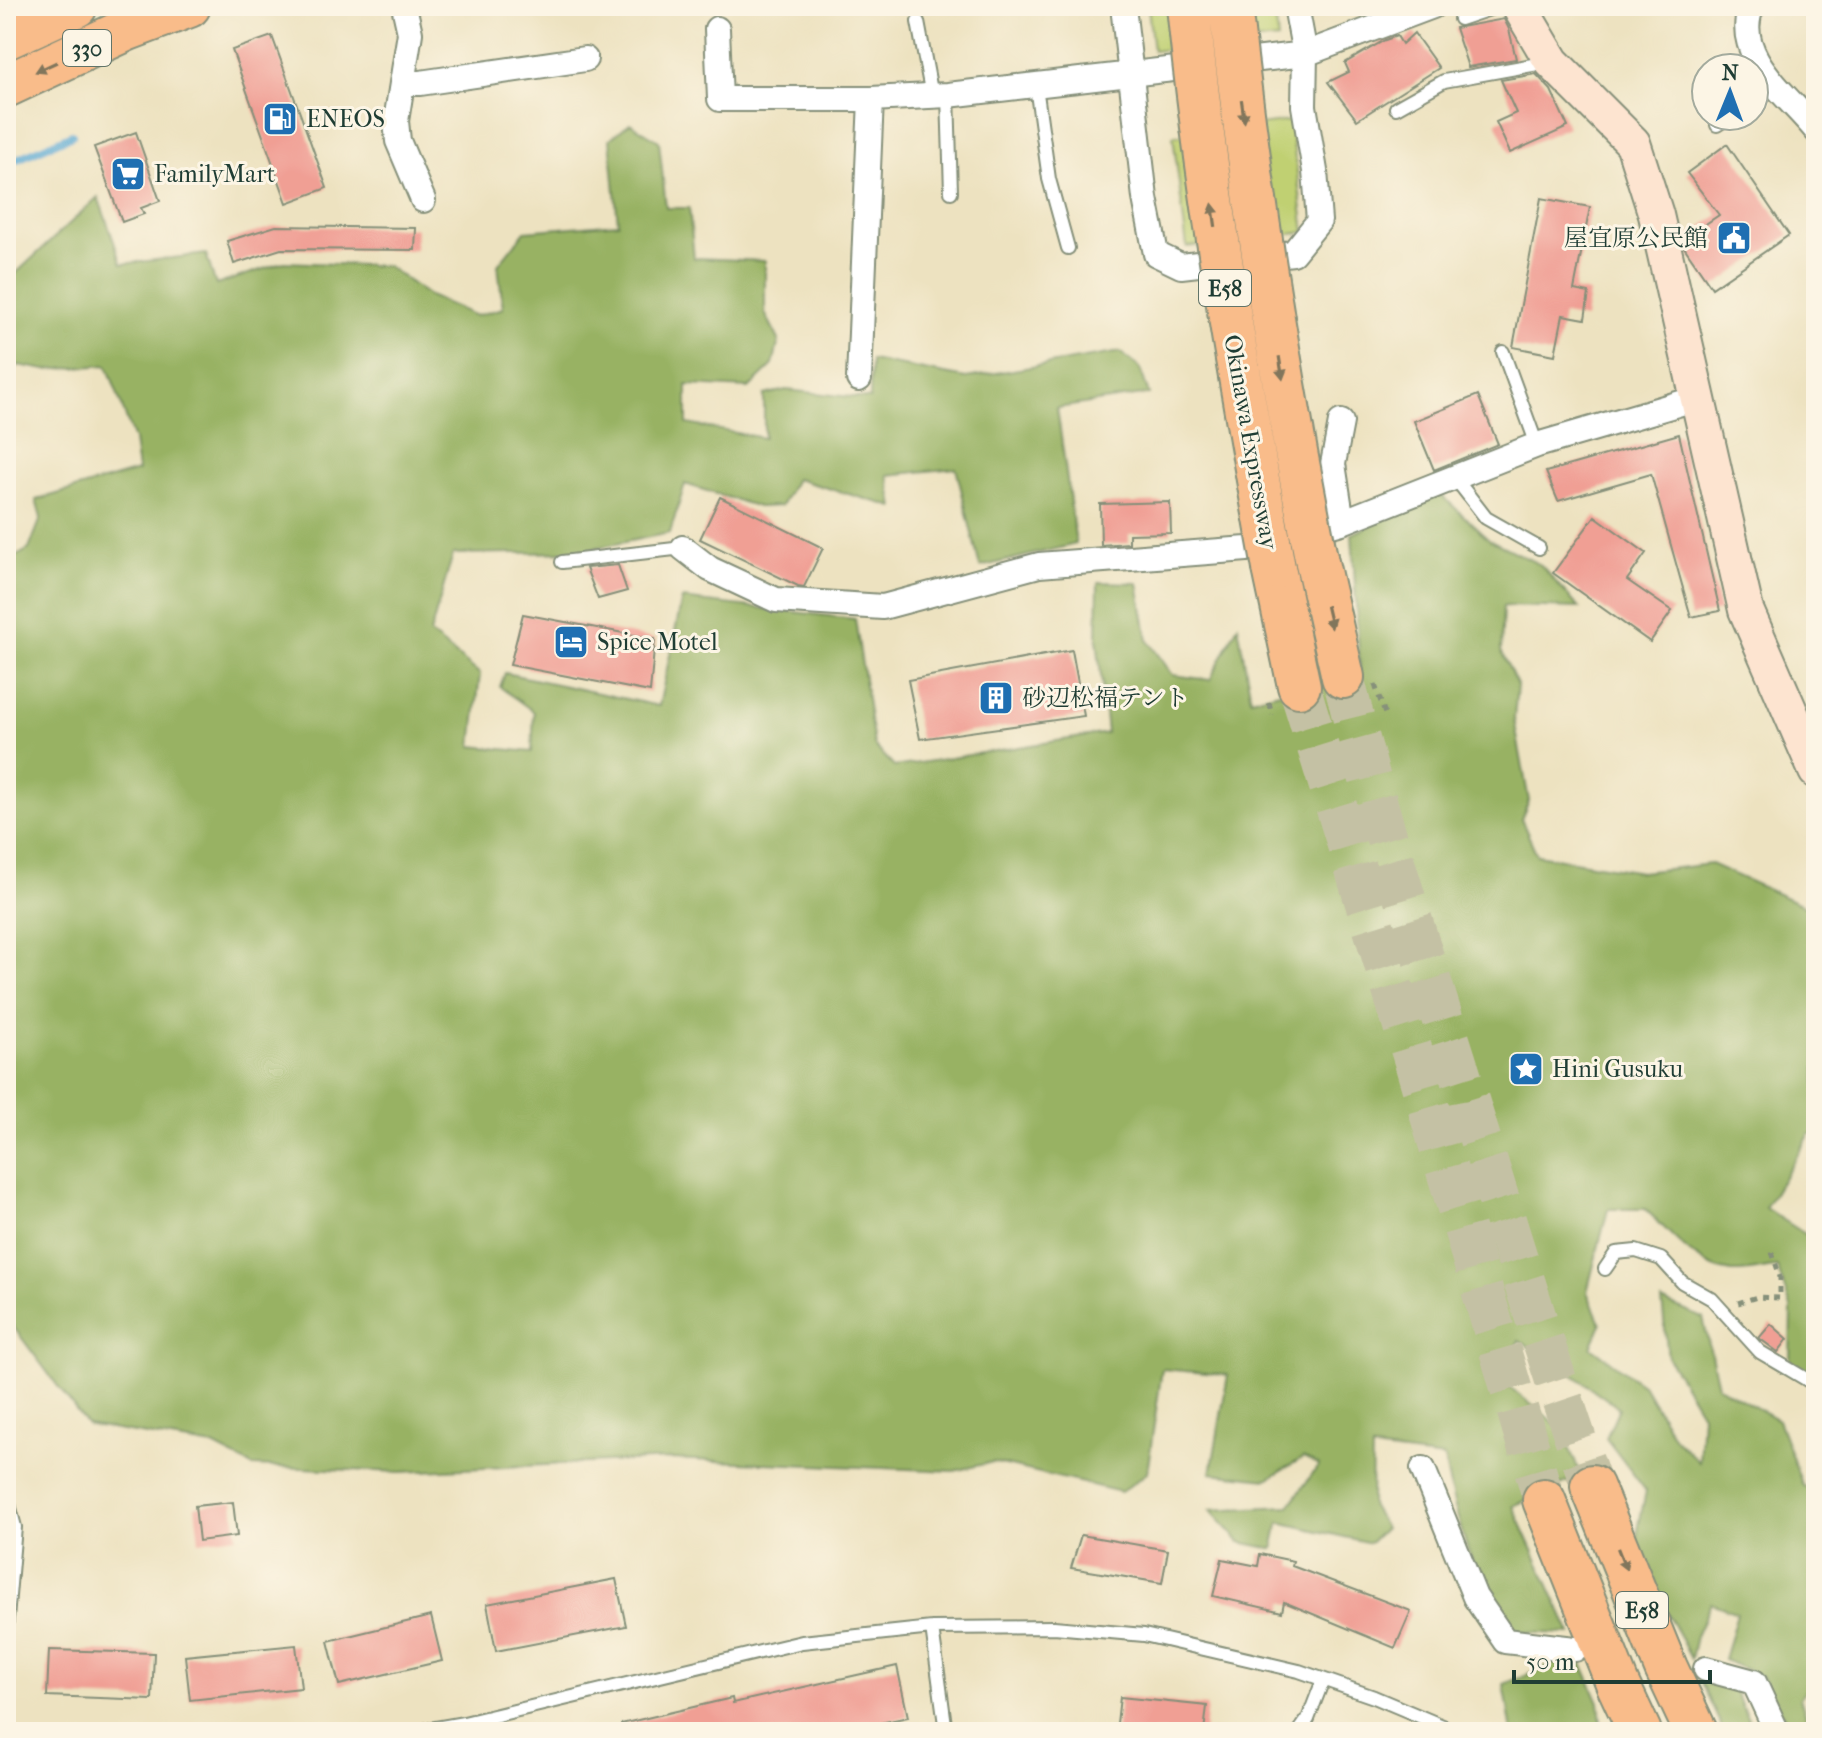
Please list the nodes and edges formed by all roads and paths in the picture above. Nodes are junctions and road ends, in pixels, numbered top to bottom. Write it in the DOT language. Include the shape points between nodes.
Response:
graph roads {
  1 [pos="76,6"];
  2 [pos="189,6"];
  3 [pos="404,6"];
  4 [pos="1123,6"];
  5 [pos="1188,6"];
  6 [pos="1230,6"];
  7 [pos="1296,6"];
  8 [pos="1433,6"];
  9 [pos="1499,6"];
  10 [pos="1519,6"];
  11 [pos="1752,6"];
  12 [pos="1460,19"];
  13 [pos="918,22"];
  14 [pos="717,29"];
  15 [pos="6,38"];
  16 [pos="1305,54"];
  17 [pos="585,59"];
  18 [pos="1552,62"];
  19 [pos="1131,75"];
  20 [pos="402,83"];
  21 [pos="1776,83"];
  22 [pos="6,86"];
  23 [pos="1036,86"];
  24 [pos="1770,87"];
  25 [pos="940,95"];
  26 [pos="871,99"];
  27 [pos="1396,108"];
  28 [pos="1816,130"];
  29 [pos="951,192"];
  30 [pos="423,200"];
  31 [pos="1068,248"];
  32 [pos="1503,352"];
  33 [pos="859,379"];
  34 [pos="1698,398"];
  35 [pos="1341,422"];
  36 [pos="1537,445"];
  37 [pos="1455,478"];
  38 [pos="1342,522"];
  39 [pos="683,548"];
  40 [pos="1539,548"];
  41 [pos="562,562"];
  42 [pos="1343,677"];
  43 [pos="1299,686"];
  44 [pos="1816,771"];
  45 [pos="1772,1252"];
  46 [pos="1605,1269"];
  47 [pos="1726,1315"];
  48 [pos="1816,1385"];
  49 [pos="1423,1469"];
  50 [pos="1592,1486"];
  51 [pos="6,1493"];
  52 [pos="1544,1500"];
  53 [pos="932,1628"];
  54 [pos="6,1630"];
  55 [pos="1575,1649"];
  56 [pos="1706,1669"];
  57 [pos="1323,1680"];
  58 [pos="413,1732"];
  59 [pos="946,1732"];
  60 [pos="1299,1732"];
  61 [pos="1457,1732"];
  62 [pos="1640,1732"];
  63 [pos="1696,1732"];
  64 [pos="1777,1732"];
  1 -- 15 [label="highway, 330"];
  2 -- 22 [label="highway, 330, one-way"];
  3 -- 20 [label="street" via="410,33"];
  4 -- 19 [label="street"];
  43 -- 5 [label="highway, Okinawa Expressway / E58, one-way, bridge" via="1234,355"];
  6 -- 42 [label="highway, Okinawa Expressway / E58, one-way, bridge" via="1276,337"];
  7 -- 16 [label="street"];
  8 -- 16 [label="street"];
  9 -- 12 [label="lane"];
  10 -- 18 [label="street"];
  11 -- 21 [label="street" via="1748,43"];
  13 -- 25 [label="lane"];
  14 -- 26 [label="street" via="720,99"];
  16 -- 19 [label="street"];
  16 -- 19 [label="street" via="1304,106 1319,221 1293,253 1181,266 1156,254"];
  17 -- 20 [label="street"];
  18 -- 27 [label="lane" via="1444,81"];
  18 -- 34 [label="street" via="1633,143 1656,215"];
  19 -- 23 [label="street"];
  20 -- 30 [label="street" via="398,141"];
  21 -- 24 [label="lane"];
  21 -- 28 [label="street"];
  23 -- 25 [label="street"];
  23 -- 31 [label="lane" via="1049,179"];
  25 -- 26 [label="street"];
  25 -- 29 [label="lane"];
  26 -- 33 [label="street"];
  32 -- 36 [label="lane"];
  34 -- 36 [label="street"];
  34 -- 44 [label="street" via="1746,610"];
  35 -- 38 [label="street" via="1333,464"];
  36 -- 37 [label="street"];
  37 -- 38 [label="street"];
  37 -- 40 [label="lane" via="1486,518"];
  38 -- 39 [label="street" via="1247,549 1039,565 883,607 776,600 710,569"];
  39 -- 41 [label="lane"];
  45 -- 47 [label="path" via="1780,1298 1757,1297 1738,1303"];
  46 -- 47 [label="lane" via="1616,1253 1636,1251 1661,1259"];
  47 -- 48 [label="lane" via="1760,1352"];
  49 -- 55 [label="street" via="1475,1597 1505,1641"];
  50 -- 63 [label="highway, E58, one-way"];
  51 -- 54 [label="lane" via="15,1527"];
  52 -- 62 [label="highway, E58"];
  53 -- 57 [label="lane" via="1054,1627 1144,1635"];
  53 -- 58 [label="lane" via="802,1642"];
  53 -- 59 [label="lane"];
  56 -- 64 [label="street" via="1754,1682"];
  57 -- 60 [label="lane"];
  57 -- 61 [label="lane"];
}
